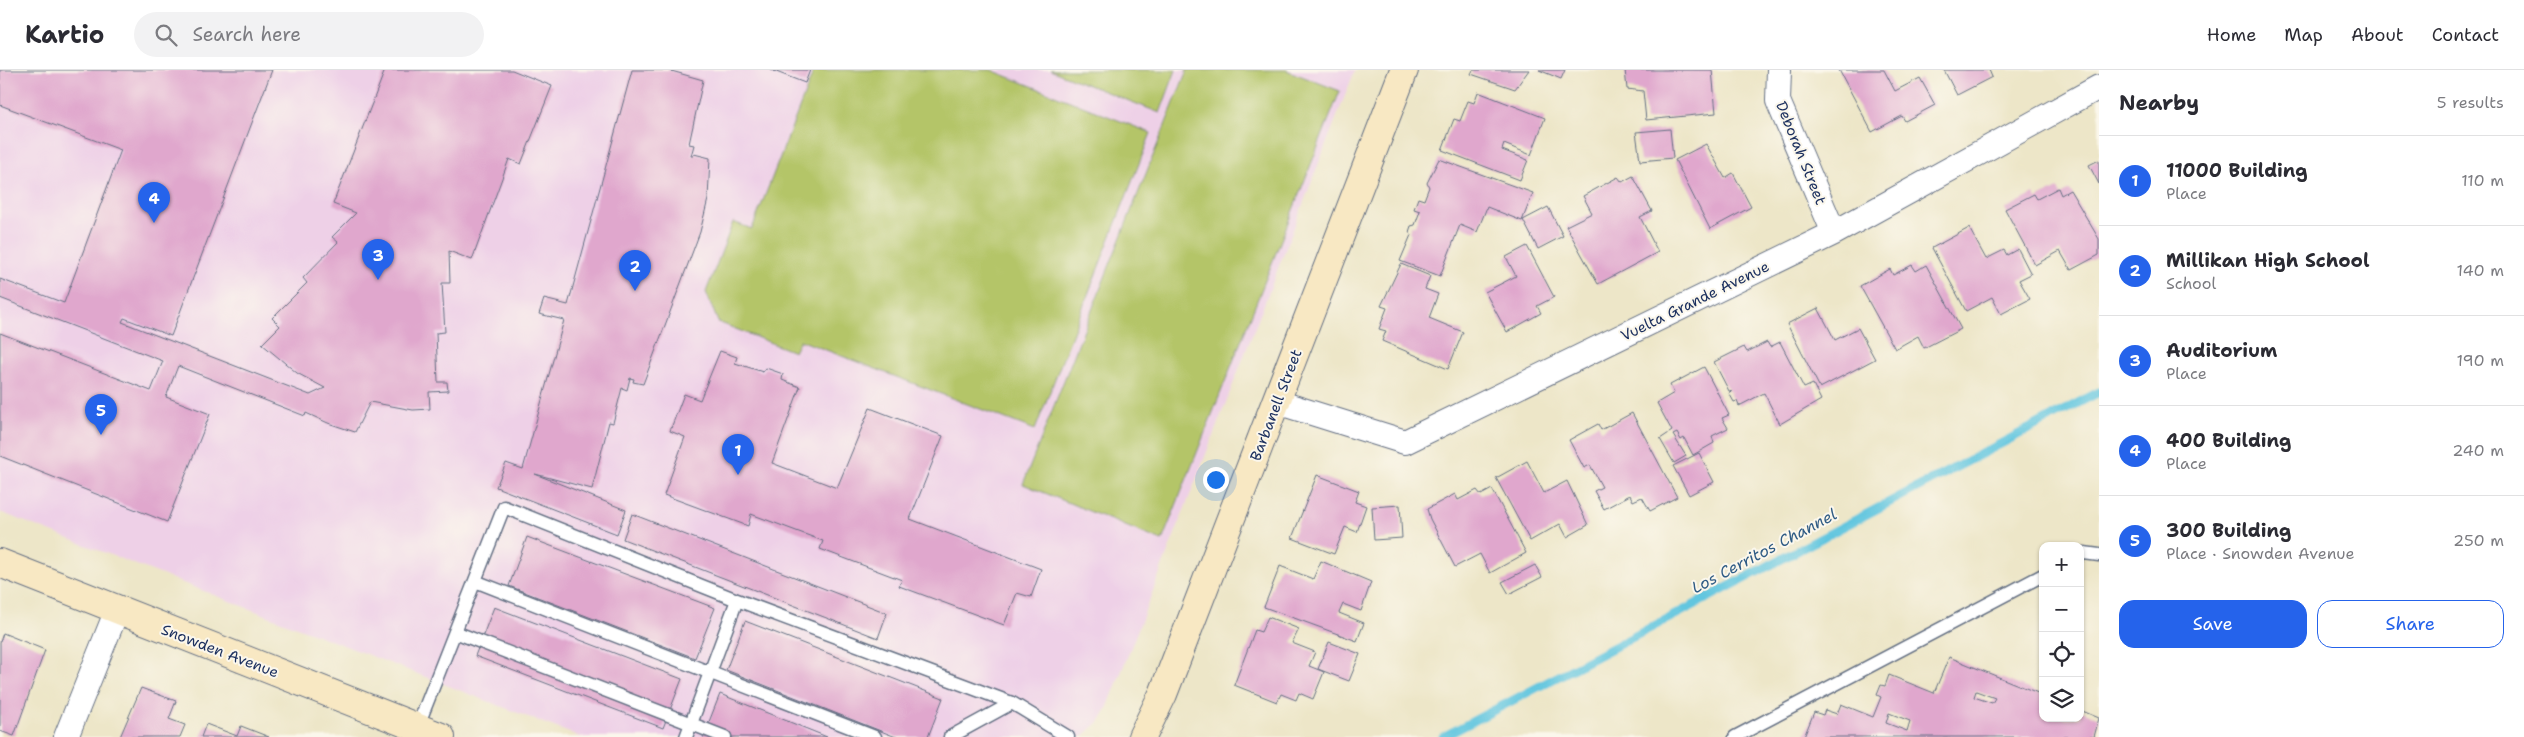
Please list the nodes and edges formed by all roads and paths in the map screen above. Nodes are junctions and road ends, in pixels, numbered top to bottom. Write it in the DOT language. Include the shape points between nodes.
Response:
graph roads {
  1 [pos="1404,70"];
  2 [pos="1779,70"];
  3 [pos="2099,87"];
  4 [pos="1834,233"];
  5 [pos="1277,402"];
  6 [pos="2084,553"];
  7 [pos="2099,555"];
  8 [pos="0,563"];
  9 [pos="2039,577"];
  10 [pos="475,581"];
  11 [pos="737,600"];
  12 [pos="117,610"];
  13 [pos="455,632"];
  14 [pos="710,672"];
  15 [pos="1012,703"];
  16 [pos="691,724"];
  17 [pos="429,732"];
  18 [pos="66,737"];
  19 [pos="686,737"];
  20 [pos="725,737"];
  21 [pos="875,737"];
  22 [pos="950,737"];
  23 [pos="1068,737"];
  24 [pos="1142,737"];
  25 [pos="1735,737"];
  1 -- 5 [label="street, Barbanell Street"];
  2 -- 4 [label="street, Deborah Street" via="1778,101"];
  3 -- 4 [label="street, Vuelta Grande Avenue"];
  4 -- 5 [label="street, Vuelta Grande Avenue" via="1405,442"];
  5 -- 24 [label="street, Barbanell Street" via="1163,694"];
  6 -- 7 [label="lane"];
  8 -- 12 [label="street, Snowden Avenue"];
  9 -- 25 [label="lane"];
  10 -- 11 [label="lane" via="504,507"];
  10 -- 13 [label="lane"];
  10 -- 14 [label="lane"];
  11 -- 14 [label="lane"];
  11 -- 15 [label="lane"];
  12 -- 17 [label="street, Snowden Avenue"];
  12 -- 18 [label="street"];
  13 -- 16 [label="lane"];
  13 -- 17 [label="lane"];
  14 -- 16 [label="lane"];
  14 -- 21 [label="lane"];
  15 -- 22 [label="lane"];
  15 -- 23 [label="lane"];
  16 -- 19 [label="lane"];
  16 -- 20 [label="lane"];
}
